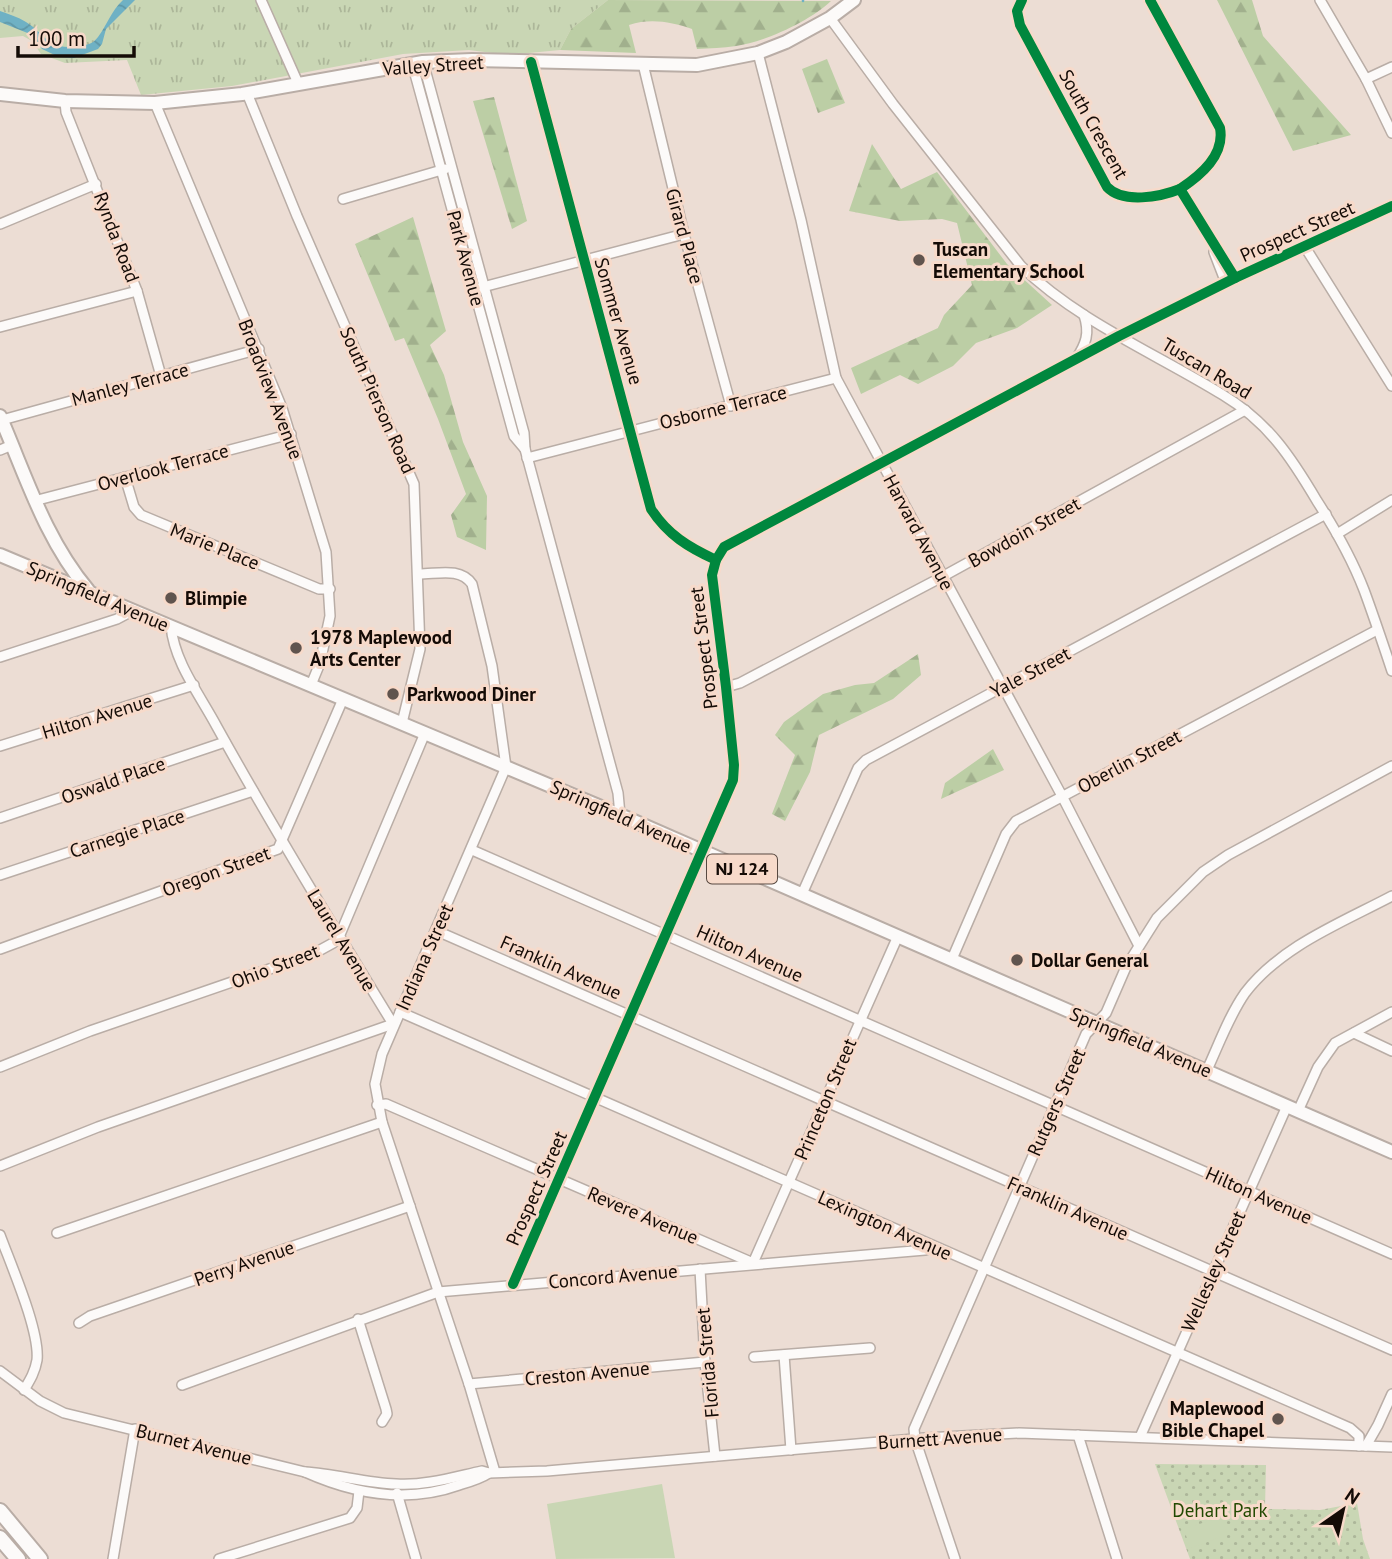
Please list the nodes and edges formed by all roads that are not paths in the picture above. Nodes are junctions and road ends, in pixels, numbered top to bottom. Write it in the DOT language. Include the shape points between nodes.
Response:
graph roads {
  1 [pos="261,0"];
  2 [pos="854,0"];
  3 [pos="1022,0"];
  4 [pos="1150,0"];
  5 [pos="1320,0"];
  6 [pos="830,18"];
  7 [pos="758,53"];
  8 [pos="531,62"];
  9 [pos="418,63"];
  10 [pos="643,64"];
  11 [pos="1392,67"];
  12 [pos="1366,79"];
  13 [pos="298,83"];
  14 [pos="247,93"];
  15 [pos="0,94"];
  16 [pos="65,101"];
  17 [pos="155,103"];
  18 [pos="1392,133"];
  19 [pos="446,169"];
  20 [pos="96,184"];
  21 [pos="1180,189"];
  22 [pos="343,199"];
  23 [pos="1392,206"];
  24 [pos="0,224"];
  25 [pos="684,234"];
  26 [pos="1208,234"];
  27 [pos="1305,247"];
  28 [pos="584,260"];
  29 [pos="1236,278"];
  30 [pos="1226,283"];
  31 [pos="479,289"];
  32 [pos="137,290"];
  33 [pos="1084,315"];
  34 [pos="0,327"];
  35 [pos="1119,336"];
  36 [pos="259,349"];
  37 [pos="1075,359"];
  38 [pos="161,376"];
  39 [pos="836,378"];
  40 [pos="1392,386"];
  41 [pos="731,407"];
  42 [pos="1245,410"];
  43 [pos="1,418"];
  44 [pos="632,430"];
  45 [pos="291,434"];
  46 [pos="6,448"];
  47 [pos="526,453"];
  48 [pos="882,463"];
  49 [pos="125,477"];
  50 [pos="34,500"];
  51 [pos="1392,500"];
  52 [pos="1326,514"];
  53 [pos="1337,534"];
  54 [pos="0,555"];
  55 [pos="716,560"];
  56 [pos="419,574"];
  57 [pos="943,577"];
  58 [pos="330,589"];
  59 [pos="90,592"];
  60 [pos="134,610"];
  61 [pos="171,626"];
  62 [pos="1377,630"];
  63 [pos="0,657"];
  64 [pos="1392,671"];
  65 [pos="194,685"];
  66 [pos="311,685"];
  67 [pos="1002,687"];
  68 [pos="726,688"];
  69 [pos="343,699"];
  70 [pos="402,723"];
  71 [pos="425,733"];
  72 [pos="225,742"];
  73 [pos="0,746"];
  74 [pos="1392,765"];
  75 [pos="506,767"];
  76 [pos="253,791"];
  77 [pos="1062,796"];
  78 [pos="620,815"];
  79 [pos="0,818"];
  80 [pos="282,841"];
  81 [pos="472,850"];
  82 [pos="703,852"];
  83 [pos="0,875"];
  84 [pos="803,894"];
  85 [pos="1392,896"];
  86 [pos="437,931"];
  87 [pos="666,936"];
  88 [pos="898,936"];
  89 [pos="339,937"];
  90 [pos="1138,944"];
  91 [pos="0,949"];
  92 [pos="952,959"];
  93 [pos="400,1012"];
  94 [pos="1392,1012"];
  95 [pos="630,1016"];
  96 [pos="860,1021"];
  97 [pos="1096,1023"];
  98 [pos="394,1024"];
  99 [pos="1354,1033"];
  100 [pos="1392,1051"];
  101 [pos="0,1066"];
  102 [pos="1207,1070"];
  103 [pos="595,1098"];
  104 [pos="824,1101"];
  105 [pos="377,1105"];
  106 [pos="1054,1106"];
  107 [pos="1292,1108"];
  108 [pos="382,1122"];
  109 [pos="1392,1152"];
  110 [pos="0,1167"];
  111 [pos="559,1179"];
  112 [pos="789,1183"];
  113 [pos="1019,1187"];
  114 [pos="1248,1190"];
  115 [pos="410,1206"];
  116 [pos="57,1233"];
  117 [pos="0,1235"];
  118 [pos="934,1247"];
  119 [pos="1392,1254"];
  120 [pos="753,1263"];
  121 [pos="984,1268"];
  122 [pos="700,1269"];
  123 [pos="1214,1272"];
  124 [pos="513,1284"];
  125 [pos="438,1292"];
  126 [pos="358,1319"];
  127 [pos="79,1322"];
  128 [pos="870,1348"];
  129 [pos="1392,1350"];
  130 [pos="1177,1353"];
  131 [pos="784,1355"];
  132 [pos="754,1357"];
  133 [pos="705,1362"];
  134 [pos="0,1371"];
  135 [pos="469,1384"];
  136 [pos="181,1385"];
  137 [pos="24,1390"];
  138 [pos="1392,1394"];
  139 [pos="382,1422"];
  140 [pos="135,1429"];
  141 [pos="1078,1435"];
  142 [pos="1140,1437"];
  143 [pos="915,1439"];
  144 [pos="1363,1446"];
  145 [pos="1392,1447"];
  146 [pos="791,1450"];
  147 [pos="715,1456"];
  148 [pos="305,1472"];
  149 [pos="492,1473"];
  150 [pos="396,1485"];
  151 [pos="359,1491"];
  152 [pos="398,1496"];
  153 [pos="0,1511"];
  154 [pos="0,1538"];
  155 [pos="18,1559"];
  156 [pos="40,1559"];
  157 [pos="113,1559"];
  158 [pos="219,1559"];
  159 [pos="416,1559"];
  160 [pos="954,1559"];
  161 [pos="1117,1559"];
  1 -- 13 [label="street"];
  2 -- 6 [label="main road, Valley Street"];
  3 -- 21 [label="street, South Crescent" via="1017,10 1020,25 1107,187 1120,197"];
  4 -- 21 [label="street" via="1222,136 1218,153"];
  5 -- 12 [label="street"];
  6 -- 7 [label="main road, Valley Street"];
  6 -- 33 [label="street, Tuscan Road" via="1021,266"];
  7 -- 10 [label="main road, Valley Street" via="697,65"];
  7 -- 39 [label="street, Harvard Avenue"];
  8 -- 9 [label="main road, Valley Street"];
  8 -- 10 [label="main road, Valley Street"];
  8 -- 28 [label="street, Sommer Avenue"];
  9 -- 13 [label="main road, Valley Street"];
  9 -- 19 [label="street, Park Avenue"];
  10 -- 25 [label="street, Girard Place"];
  11 -- 12 [label="street"];
  12 -- 18 [label="street"];
  13 -- 14 [label="main road, Valley Street"];
  14 -- 17 [label="main road, Valley Street"];
  14 -- 56 [label="street, South Pierson Road" via="414,484"];
  15 -- 16 [label="main road, Valley Street"];
  16 -- 17 [label="main road, Valley Street"];
  16 -- 20 [label="street, Rynda Road"];
  17 -- 36 [label="street, Broadview Avenue"];
  19 -- 22 [label="street"];
  19 -- 31 [label="street, Park Avenue"];
  20 -- 24 [label="street"];
  20 -- 32 [label="street, Rynda Road"];
  21 -- 26 [label="street"];
  23 -- 27 [label="street, Prospect Street"];
  25 -- 28 [label="street"];
  25 -- 41 [label="street, Girard Place"];
  26 -- 29 [label="street"];
  26 -- 30 [label="street"];
  27 -- 29 [label="street, Prospect Street"];
  27 -- 40 [label="street"];
  28 -- 31 [label="street"];
  28 -- 44 [label="street, Sommer Avenue"];
  29 -- 30 [label="street, Prospect Street"];
  30 -- 35 [label="street, Prospect Street"];
  31 -- 47 [label="street, Park Avenue" via="524,433"];
  32 -- 34 [label="street"];
  32 -- 38 [label="street, Rynda Road"];
  33 -- 35 [label="street, Tuscan Road"];
  33 -- 37 [label="street" via="1088,333"];
  35 -- 37 [label="street, Prospect Street"];
  35 -- 42 [label="street, Tuscan Road"];
  36 -- 38 [label="street, Manley Terrace"];
  36 -- 45 [label="street, Broadview Avenue"];
  37 -- 48 [label="street, Prospect Street"];
  38 -- 43 [label="street, Manley Terrace"];
  39 -- 41 [label="street, Osborne Terrace"];
  39 -- 48 [label="street, Harvard Avenue"];
  41 -- 44 [label="street, Osborne Terrace"];
  42 -- 52 [label="street, Tuscan Road" via="1289,454"];
  42 -- 57 [label="street, Bowdoin Street"];
  43 -- 46 [label="main road"];
  44 -- 47 [label="street, Osborne Terrace"];
  44 -- 55 [label="street, Sommer Avenue" via="656,517 677,539"];
  45 -- 49 [label="street, Overlook Terrace"];
  45 -- 58 [label="street, Broadview Avenue" via="326,552"];
  46 -- 50 [label="main road"];
  47 -- 78 [label="street, Park Avenue" via="618,793"];
  48 -- 55 [label="street, Prospect Street" via="732,541"];
  48 -- 57 [label="street, Harvard Avenue"];
  49 -- 50 [label="street, Overlook Terrace"];
  49 -- 58 [label="street, Marie Place" via="134,508 141,515 319,589"];
  50 -- 59 [label="main road" via="66,560"];
  51 -- 53 [label="street"];
  52 -- 53 [label="street, Tuscan Road"];
  52 -- 67 [label="street, Yale Street"];
  53 -- 62 [label="street, Tuscan Road"];
  54 -- 59 [label="main road, Springfield Avenue / NJ 124"];
  55 -- 68 [label="street, Prospect Street" via="712,575"];
  56 -- 70 [label="street, South Pierson Road" via="420,649"];
  56 -- 75 [label="street" via="456,572 472,584 492,666"];
  57 -- 67 [label="street, Harvard Avenue"];
  57 -- 68 [label="street, Bowdoin Street"];
  58 -- 66 [label="street, Broadview Avenue" via="325,643"];
  59 -- 60 [label="main road, Springfield Avenue / NJ 124"];
  60 -- 61 [label="main road, Springfield Avenue / NJ 124"];
  60 -- 63 [label="street"];
  61 -- 65 [label="street, Laurel Avenue" via="173,646"];
  61 -- 66 [label="main road, Springfield Avenue / NJ 124"];
  62 -- 64 [label="street, Tuscan Road"];
  62 -- 77 [label="street, Oberlin Street"];
  65 -- 72 [label="street, Laurel Avenue"];
  65 -- 73 [label="street, Hilton Avenue"];
  66 -- 69 [label="main road, Springfield Avenue / NJ 124"];
  67 -- 77 [label="street, Harvard Avenue"];
  67 -- 84 [label="street, Yale Street" via="858,768"];
  68 -- 82 [label="street, Prospect Street" via="733,780"];
  69 -- 70 [label="main road, Springfield Avenue / NJ 124"];
  69 -- 80 [label="street, Oregon Street"];
  70 -- 71 [label="main road, Springfield Avenue / NJ 124"];
  71 -- 75 [label="main road, Springfield Avenue / NJ 124"];
  71 -- 89 [label="street, Ohio Street"];
  72 -- 76 [label="street, Laurel Avenue"];
  72 -- 79 [label="street, Oswald Place"];
  74 -- 90 [label="street, Rutgers Street" via="1203,872"];
  75 -- 78 [label="main road, Springfield Avenue / NJ 124"];
  75 -- 81 [label="street, Indiana Street"];
  76 -- 80 [label="street, Laurel Avenue"];
  76 -- 83 [label="street, Carnegie Place"];
  77 -- 90 [label="street, Harvard Avenue"];
  77 -- 92 [label="street, Oberlin Street" via="1016,821 1006,834"];
  78 -- 82 [label="main road, Springfield Avenue / NJ 124"];
  80 -- 89 [label="street, Laurel Avenue"];
  80 -- 91 [label="street, Oregon Street" via="278,849"];
  81 -- 86 [label="street, Indiana Street"];
  81 -- 87 [label="street, Hilton Avenue"];
  82 -- 84 [label="main road, Springfield Avenue / NJ 124"];
  82 -- 87 [label="street, Prospect Street"];
  84 -- 88 [label="main road, Springfield Avenue / NJ 124"];
  85 -- 102 [label="street" via="1307,941 1267,969 1236,1008"];
  86 -- 93 [label="street, Indiana Street"];
  86 -- 95 [label="street, Franklin Avenue"];
  87 -- 95 [label="street, Prospect Street"];
  87 -- 96 [label="street, Hilton Avenue"];
  88 -- 92 [label="main road, Springfield Avenue / NJ 124"];
  88 -- 96 [label="street, Princeton Street"];
  89 -- 98 [label="street, Laurel Avenue"];
  89 -- 101 [label="street, Ohio Street" via="313,954"];
  90 -- 97 [label="street, Rutgers Street" via="1106,1013"];
  92 -- 97 [label="main road, Springfield Avenue / NJ 124"];
  93 -- 98 [label="street, Indiana Street"];
  93 -- 103 [label="street, Lexington Avenue"];
  94 -- 99 [label="street, Wellesley Street"];
  95 -- 103 [label="street, Prospect Street"];
  95 -- 104 [label="street, Franklin Avenue"];
  96 -- 104 [label="street, Princeton Street"];
  96 -- 106 [label="street, Hilton Avenue"];
  97 -- 102 [label="main road, Springfield Avenue / NJ 124"];
  97 -- 106 [label="street, Rutgers Street" via="1086,1034"];
  98 -- 105 [label="street" via="376,1074"];
  98 -- 110 [label="street, Indiana Street" via="98,1127"];
  99 -- 100 [label="street"];
  99 -- 107 [label="street, Wellesley Street" via="1328,1051"];
  102 -- 107 [label="main road, Springfield Avenue / NJ 124"];
  103 -- 111 [label="street, Prospect Street"];
  103 -- 112 [label="street, Lexington Avenue"];
  104 -- 112 [label="street, Princeton Street"];
  104 -- 113 [label="street, Franklin Avenue"];
  105 -- 108 [label="street"];
  105 -- 111 [label="street, Revere Avenue" via="386,1104"];
  106 -- 113 [label="street, Rutgers Street"];
  106 -- 114 [label="street, Hilton Avenue"];
  107 -- 109 [label="main road, Springfield Avenue / NJ 124"];
  107 -- 114 [label="street, Wellesley Street"];
  108 -- 115 [label="street"];
  108 -- 116 [label="street"];
  111 -- 120 [label="street, Revere Avenue"];
  111 -- 124 [label="street, Prospect Street"];
  112 -- 118 [label="street, Lexington Avenue"];
  112 -- 120 [label="street, Princeton Street"];
  113 -- 121 [label="street, Rutgers Street"];
  113 -- 123 [label="street, Franklin Avenue"];
  114 -- 119 [label="street, Hilton Avenue"];
  114 -- 123 [label="street, Wellesley Street"];
  115 -- 125 [label="street"];
  115 -- 127 [label="street, Perry Avenue"];
  117 -- 137 [label="street" via="36,1338 36,1363"];
  118 -- 120 [label="street, Concord Avenue"];
  118 -- 121 [label="street, Lexington Avenue"];
  120 -- 122 [label="street, Concord Avenue"];
  121 -- 130 [label="street, Lexington Avenue"];
  121 -- 143 [label="street, Rutgers Street" via="914,1429"];
  122 -- 124 [label="street, Concord Avenue"];
  122 -- 133 [label="street, Florida Street"];
  123 -- 129 [label="street, Franklin Avenue"];
  123 -- 130 [label="street, Wellesley Street"];
  124 -- 125 [label="street, Concord Avenue"];
  125 -- 126 [label="street, Concord Avenue"];
  125 -- 135 [label="street"];
  126 -- 136 [label="street, Concord Avenue"];
  126 -- 139 [label="street" via="386,1409"];
  128 -- 131 [label="street"];
  130 -- 142 [label="street, Wellesley Street"];
  130 -- 144 [label="street, Lexington Avenue" via="1350,1427"];
  131 -- 132 [label="street"];
  131 -- 146 [label="street"];
  133 -- 135 [label="street, Creston Avenue"];
  133 -- 147 [label="street, Florida Street"];
  134 -- 137 [label="street, Burnet Avenue"];
  135 -- 149 [label="street"];
  137 -- 140 [label="street, Burnet Avenue" via="64,1413"];
  138 -- 144 [label="street"];
  140 -- 148 [label="street, Burnet Avenue"];
  140 -- 157 [label="street"];
  141 -- 142 [label="street, Burnett Avenue"];
  141 -- 143 [label="street, Burnett Avenue"];
  141 -- 161 [label="street"];
  142 -- 144 [label="street, Burnett Avenue"];
  143 -- 146 [label="street, Burnett Avenue"];
  143 -- 160 [label="street"];
  144 -- 145 [label="street, Burnett Avenue"];
  146 -- 147 [label="street, Burnett Avenue"];
  147 -- 149 [label="street, Burnett Avenue"];
  148 -- 150 [label="street, Burnett Avenue"];
  148 -- 151 [label="street, Burnet Avenue"];
  149 -- 150 [label="street, Burnett Avenue"];
  149 -- 152 [label="street, Burnett Avenue" via="450,1488"];
  150 -- 152 [label="street"];
  151 -- 152 [label="street, Burnet Avenue"];
  151 -- 158 [label="street" via="350,1518"];
  152 -- 159 [label="street"];
  153 -- 156 [label="highway"];
  154 -- 155 [label="highway"];
}
